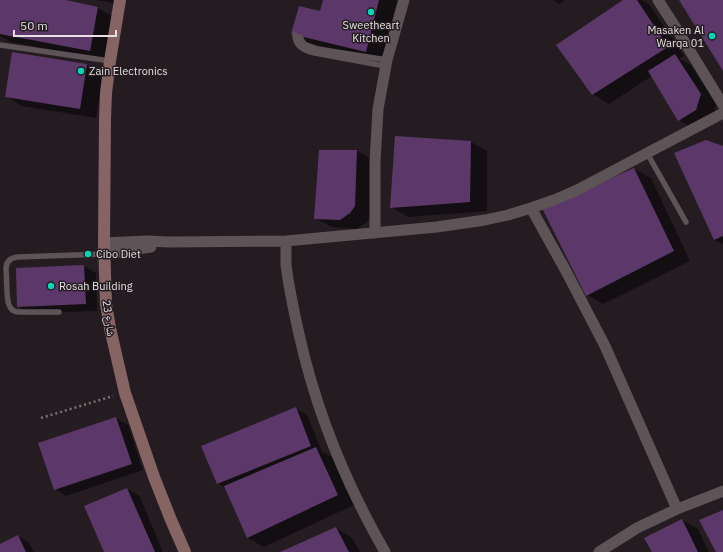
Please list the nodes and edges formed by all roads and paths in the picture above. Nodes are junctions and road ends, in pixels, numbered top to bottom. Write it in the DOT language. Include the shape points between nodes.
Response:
graph roads {
  1 [pos="120,0"];
  2 [pos="404,0"];
  3 [pos="658,0"];
  4 [pos="298,36"];
  5 [pos="0,45"];
  6 [pos="110,61"];
  7 [pos="386,63"];
  8 [pos="723,105"];
  9 [pos="723,113"];
  10 [pos="647,153"];
  11 [pos="531,208"];
  12 [pos="686,222"];
  13 [pos="375,233"];
  14 [pos="286,241"];
  15 [pos="104,249"];
  16 [pos="59,312"];
  17 [pos="125,393"];
  18 [pos="41,418"];
  19 [pos="723,491"];
  20 [pos="678,509"];
  21 [pos="185,552"];
  22 [pos="385,552"];
  23 [pos="599,552"];
  1 -- 6 [label="street, شارع 23"];
  2 -- 7 [label="street"];
  3 -- 8 [label="street"];
  4 -- 7 [label="lane" via="304,44 317,49"];
  5 -- 6 [label="lane"];
  6 -- 15 [label="street, شارع 23" via="105,119"];
  7 -- 13 [label="street" via="376,136"];
  9 -- 10 [label="street"];
  10 -- 11 [label="street" via="577,190"];
  10 -- 12 [label="lane"];
  11 -- 13 [label="street" via="462,224"];
  11 -- 20 [label="street" via="605,346"];
  13 -- 14 [label="street"];
  14 -- 15 [label="street" via="147,241"];
  14 -- 22 [label="street" via="286,264 294,313 318,406 352,488"];
  15 -- 16 [label="lane" via="17,257 8,262 8,304 12,310"];
  15 -- 17 [label="street, شارع 23" via="106,304"];
  17 -- 18 [label="path"];
  17 -- 21 [label="street, شارع 23" via="154,477"];
  19 -- 20 [label="street"];
  20 -- 23 [label="street" via="637,528"];
}
